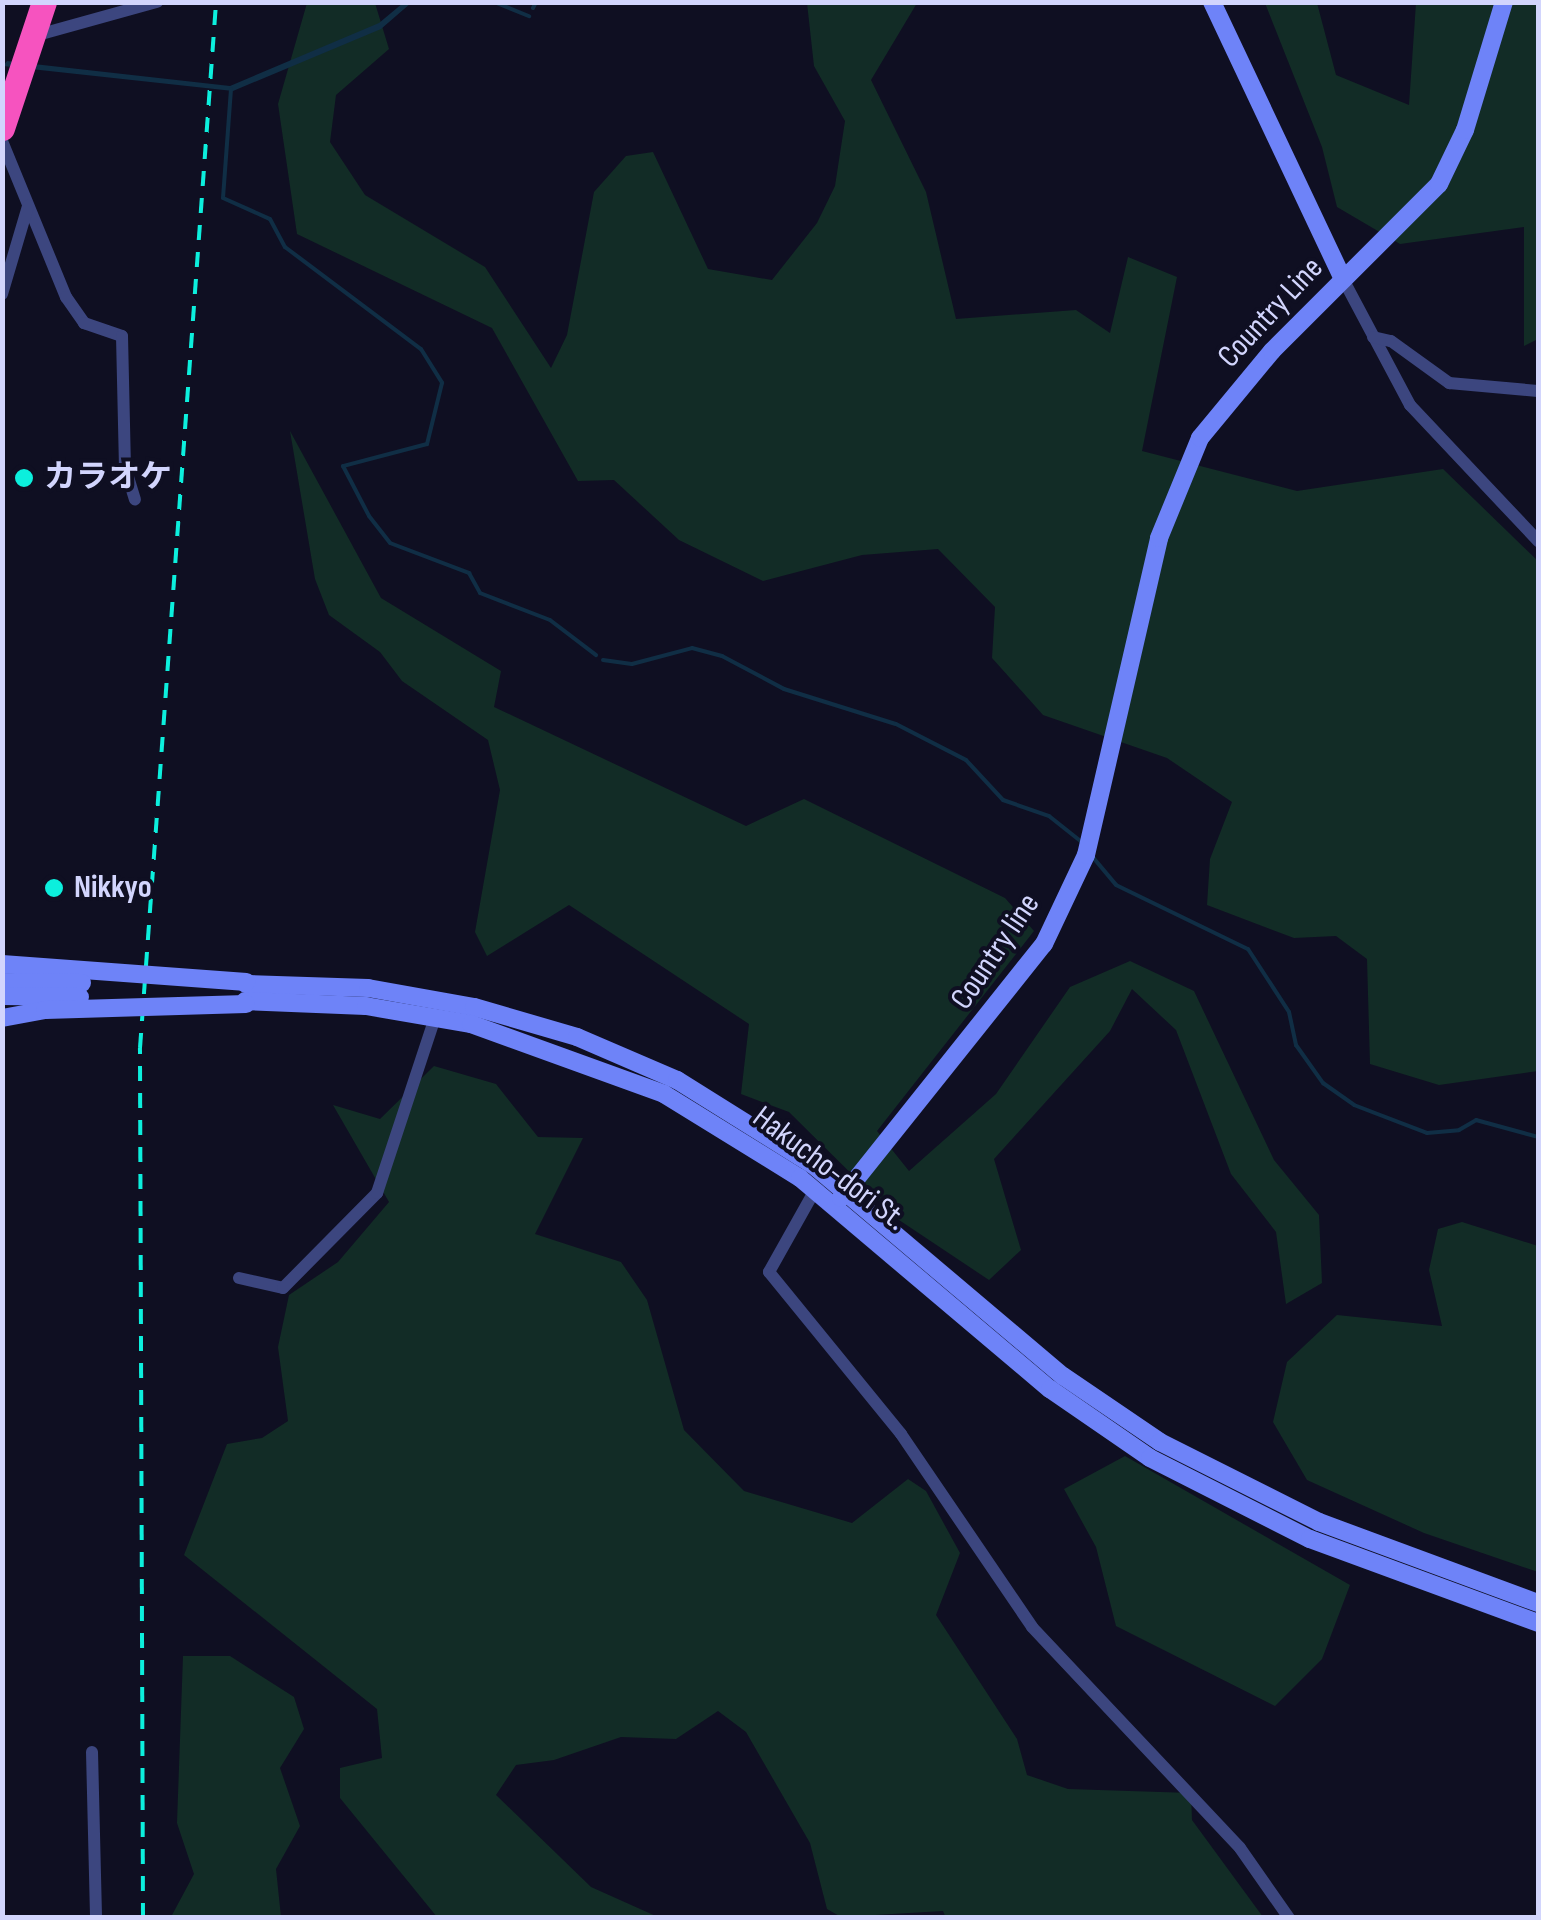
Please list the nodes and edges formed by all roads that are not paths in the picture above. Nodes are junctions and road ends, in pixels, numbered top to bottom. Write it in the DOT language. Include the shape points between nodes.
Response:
graph roads {
  1 [pos="44,2"];
  2 [pos="156,2"];
  3 [pos="1212,2"];
  4 [pos="1504,2"];
  5 [pos="34,36"];
  6 [pos="2,128"];
  7 [pos="2,141"];
  8 [pos="28,206"];
  9 [pos="1342,279"];
  10 [pos="2,294"];
  11 [pos="1372,337"];
  12 [pos="1538,391"];
  13 [pos="134,500"];
  14 [pos="1538,516"];
  15 [pos="1534,537"];
  16 [pos="1124,689"];
  17 [pos="2,964"];
  18 [pos="2,982"];
  19 [pos="246,993"];
  20 [pos="286,993"];
  21 [pos="2,996"];
  22 [pos="2,1018"];
  23 [pos="435,1018"];
  24 [pos="815,1190"];
  25 [pos="840,1199"];
  26 [pos="239,1278"];
  27 [pos="1538,1603"];
  28 [pos="1538,1623"];
  29 [pos="92,1752"];
  30 [pos="96,1918"];
  31 [pos="1289,1918"];
  1 -- 5 [label="highway"];
  2 -- 5 [label="street"];
  3 -- 9 [label="main road"];
  4 -- 9 [label="main road, Country Line" via="1465,130 1438,184"];
  5 -- 6 [label="highway"];
  7 -- 8 [label="street"];
  8 -- 10 [label="street"];
  8 -- 13 [label="street" via="76,313 122,336 125,468"];
  9 -- 11 [label="street"];
  9 -- 16 [label="main road, Country Line" via="1200,438 1160,538"];
  11 -- 12 [label="street" via="1391,341 1449,383"];
  11 -- 15 [label="street" via="1432,434"];
  14 -- 15 [label="street"];
  16 -- 25 [label="main road, Country line" via="1079,874 1032,965"];
  17 -- 19 [label="main road, bridge"];
  18 -- 19 [label="main road, Hakucho-dori St., bridge"];
  19 -- 20 [label="main road, Hakucho-dori St."];
  19 -- 21 [label="main road, Hakucho-dori St., bridge"];
  19 -- 22 [label="main road, bridge"];
  20 -- 23 [label="main road, Hakucho-dori St."];
  20 -- 25 [label="main road, Hakucho-dori St." via="416,995 577,1037 720,1103"];
  23 -- 24 [label="main road, Hakucho-dori St." via="509,1034 622,1074 719,1124"];
  23 -- 26 [label="street" via="377,1193 283,1288"];
  24 -- 25 [label="main road, Hakucho-dori St."];
  24 -- 31 [label="street" via="770,1272 901,1434 1032,1627 1240,1848"];
  25 -- 27 [label="main road, Hakucho-dori St." via="1063,1376 1160,1442 1319,1522"];
  25 -- 28 [label="main road, Hakucho-dori St." via="1050,1390 1150,1458 1310,1539"];
  29 -- 30 [label="street"];
}
